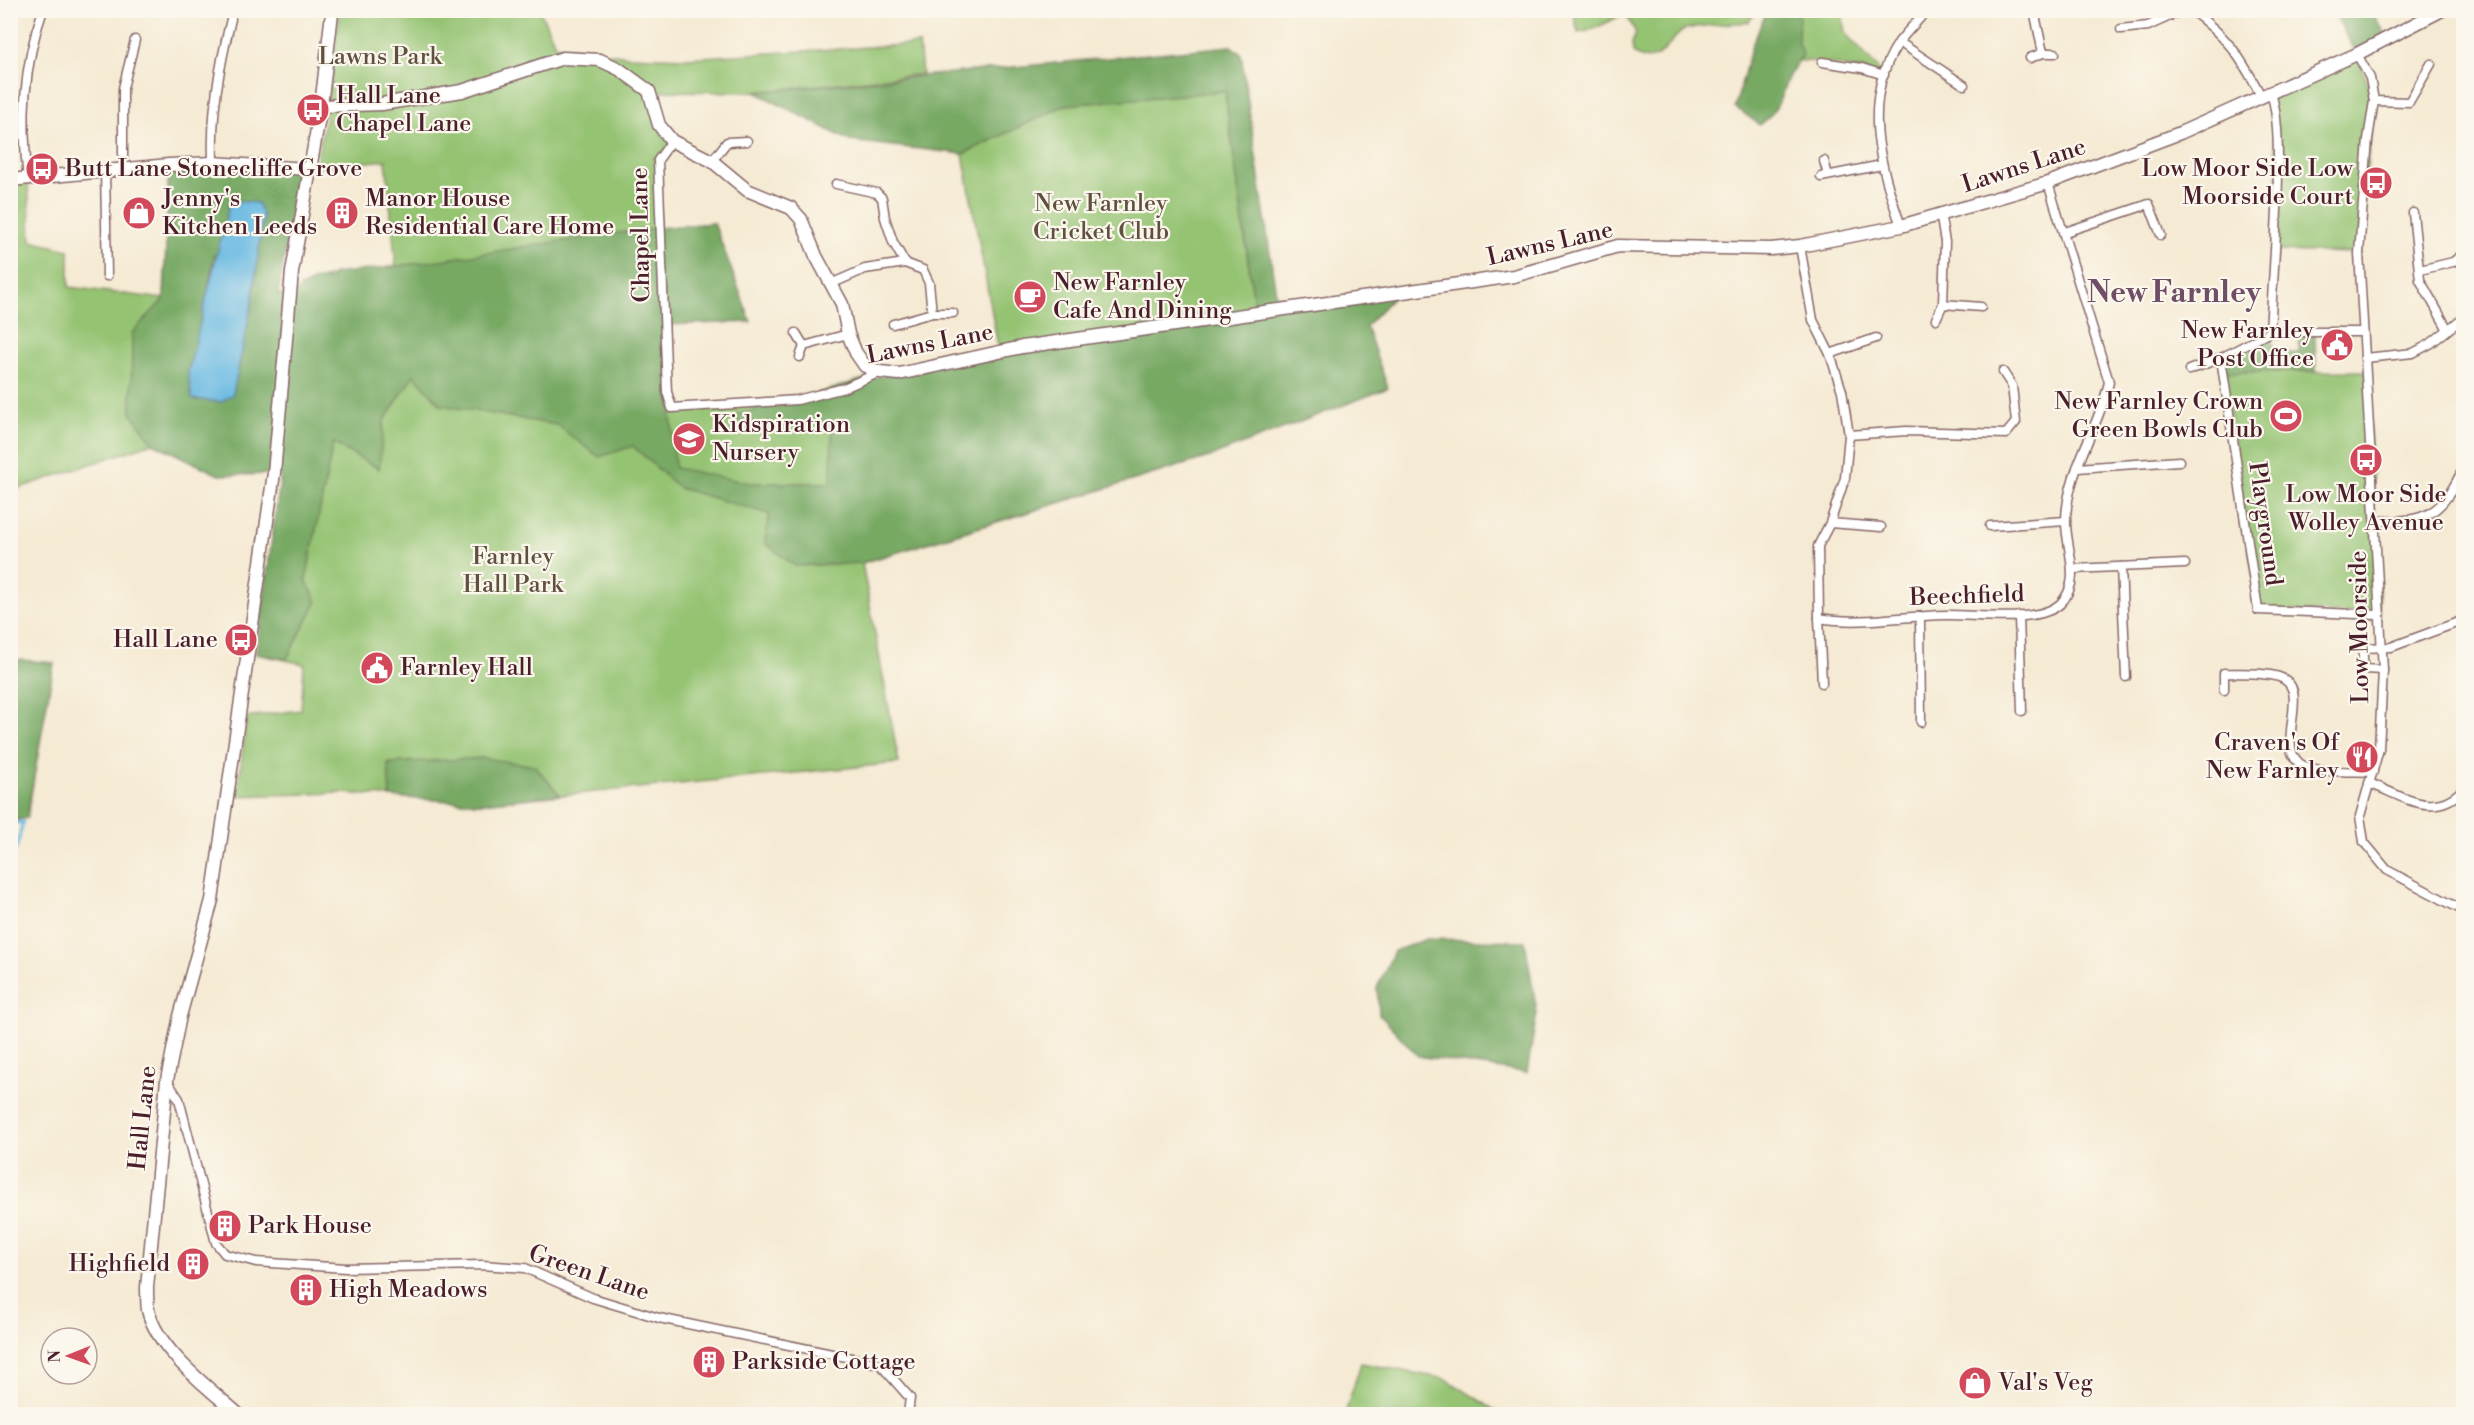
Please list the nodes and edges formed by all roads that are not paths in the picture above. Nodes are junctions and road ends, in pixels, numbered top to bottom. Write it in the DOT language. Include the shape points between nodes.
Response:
graph roads {
  1 [pos="43,10"];
  2 [pos="1927,10"];
  3 [pos="2034,10"];
  4 [pos="2183,10"];
  5 [pos="2191,10"];
  6 [pos="2442,10"];
  7 [pos="332,11"];
  8 [pos="231,19"];
  9 [pos="2121,29"];
  10 [pos="135,40"];
  11 [pos="1899,42"];
  12 [pos="2043,53"];
  13 [pos="2055,53"];
  14 [pos="2357,54"];
  15 [pos="2030,58"];
  16 [pos="1822,62"];
  17 [pos="2431,64"];
  18 [pos="1884,75"];
  19 [pos="1964,85"];
  20 [pos="2265,94"];
  21 [pos="2374,101"];
  22 [pos="321,106"];
  23 [pos="672,141"];
  24 [pos="747,141"];
  25 [pos="712,161"];
  26 [pos="1824,161"];
  27 [pos="213,163"];
  28 [pos="1882,165"];
  29 [pos="123,168"];
  30 [pos="308,169"];
  31 [pos="105,170"];
  32 [pos="28,179"];
  33 [pos="10,180"];
  34 [pos="2048,183"];
  35 [pos="836,184"];
  36 [pos="1940,213"];
  37 [pos="2413,213"];
  38 [pos="1901,226"];
  39 [pos="2065,232"];
  40 [pos="2161,235"];
  41 [pos="1800,246"];
  42 [pos="2463,253"];
  43 [pos="905,263"];
  44 [pos="2420,270"];
  45 [pos="106,276"];
  46 [pos="833,283"];
  47 [pos="1943,304"];
  48 [pos="1981,307"];
  49 [pos="932,313"];
  50 [pos="953,313"];
  51 [pos="2463,317"];
  52 [pos="1935,319"];
  53 [pos="893,324"];
  54 [pos="2447,328"];
  55 [pos="2270,332"];
  56 [pos="2363,332"];
  57 [pos="796,333"];
  58 [pos="848,334"];
  59 [pos="1876,339"];
  60 [pos="804,346"];
  61 [pos="1830,354"];
  62 [pos="800,357"];
  63 [pos="2221,358"];
  64 [pos="2365,358"];
  65 [pos="2189,370"];
  66 [pos="880,372"];
  67 [pos="2003,372"];
  68 [pos="672,408"];
  69 [pos="1850,435"];
  70 [pos="2179,461"];
  71 [pos="2463,467"];
  72 [pos="2077,468"];
  73 [pos="2066,521"];
  74 [pos="2376,521"];
  75 [pos="1830,523"];
  76 [pos="1990,526"];
  77 [pos="1881,527"];
  78 [pos="2185,564"];
  79 [pos="2121,567"];
  80 [pos="2072,569"];
  81 [pos="2380,615"];
  82 [pos="2019,616"];
  83 [pos="1920,617"];
  84 [pos="1819,618"];
  85 [pos="2463,620"];
  86 [pos="2382,648"];
  87 [pos="2383,670"];
  88 [pos="2126,677"];
  89 [pos="1822,683"];
  90 [pos="2224,690"];
  91 [pos="2022,711"];
  92 [pos="1922,722"];
  93 [pos="2373,772"];
  94 [pos="2369,783"];
  95 [pos="2463,788"];
  96 [pos="2463,911"];
  97 [pos="167,1080"];
  98 [pos="238,1414"];
  99 [pos="908,1414"];
  1 -- 32 [label="street" via="28,61 24,96 22,136"];
  2 -- 11 [label="street"];
  3 -- 12 [label="street"];
  4 -- 9 [label="street" via="2148,26"];
  5 -- 20 [label="street" via="2221,33"];
  6 -- 14 [label="street, Lawns Lane"];
  7 -- 22 [label="street, Hall Lane"];
  8 -- 27 [label="street" via="217,78"];
  10 -- 29 [label="street" via="123,88"];
  11 -- 18 [label="street"];
  11 -- 19 [label="street"];
  12 -- 13 [label="street"];
  12 -- 15 [label="street"];
  14 -- 20 [label="street, Lawns Lane"];
  14 -- 21 [label="street, Low Moorside" via="2370,78"];
  16 -- 18 [label="street"];
  17 -- 21 [label="street" via="2409,102"];
  18 -- 28 [label="street" via="1875,121"];
  20 -- 34 [label="street, Lawns Lane" via="2180,133"];
  20 -- 55 [label="street" via="2274,100 2277,142"];
  21 -- 56 [label="street, Low Moorside" via="2359,253"];
  22 -- 23 [label="street, Chapel Lane" via="382,104 462,91 563,58 581,58 600,60 619,69 649,91 660,125"];
  22 -- 30 [label="street, Hall Lane"];
  23 -- 25 [label="street"];
  23 -- 68 [label="street, Chapel Lane" via="658,160 667,392"];
  24 -- 25 [label="street" via="727,142"];
  25 -- 46 [label="street" via="747,190 791,208 801,219 816,256"];
  26 -- 28 [label="street" via="1825,176"];
  27 -- 29 [label="street"];
  27 -- 30 [label="street"];
  28 -- 38 [label="street"];
  29 -- 31 [label="street"];
  30 -- 97 [label="street, Hall Lane" via="292,272 274,473 212,900"];
  31 -- 32 [label="street"];
  31 -- 45 [label="street"];
  32 -- 33 [label="street"];
  34 -- 36 [label="street, Lawns Lane"];
  34 -- 39 [label="street, Beechfield"];
  35 -- 43 [label="street" via="877,193 882,198 893,242"];
  36 -- 38 [label="street, Lawns Lane"];
  36 -- 47 [label="street" via="1945,242"];
  37 -- 44 [label="street"];
  38 -- 41 [label="street, Lawns Lane"];
  39 -- 40 [label="street" via="2149,204"];
  39 -- 72 [label="street, Beechfield" via="2109,382 2104,406"];
  41 -- 61 [label="street" via="1813,320"];
  41 -- 66 [label="street, Lawns Lane" via="1618,246 1514,276 1022,347 899,374"];
  42 -- 44 [label="street" via="2453,262"];
  43 -- 46 [label="street" via="865,269"];
  43 -- 49 [label="street" via="923,270 929,283"];
  44 -- 54 [label="street" via="2420,280"];
  46 -- 58 [label="street"];
  47 -- 48 [label="street"];
  47 -- 52 [label="street"];
  49 -- 50 [label="street"];
  49 -- 53 [label="street"];
  51 -- 54 [label="street"];
  54 -- 64 [label="street" via="2413,353"];
  55 -- 56 [label="street"];
  55 -- 63 [label="street"];
  56 -- 64 [label="street, Low Moorside"];
  57 -- 60 [label="street"];
  58 -- 60 [label="street"];
  58 -- 66 [label="street" via="866,366"];
  59 -- 61 [label="street"];
  60 -- 62 [label="street"];
  61 -- 69 [label="street"];
  63 -- 65 [label="street"];
  63 -- 81 [label="street, Playground" via="2258,610"];
  64 -- 74 [label="street, Low Moorside"];
  66 -- 68 [label="street, Lawns Lane" via="844,388 797,400"];
  67 -- 69 [label="street" via="2012,386 2016,422 2006,434 1906,431"];
  69 -- 75 [label="street" via="1845,478"];
  70 -- 72 [label="street"];
  71 -- 74 [label="street" via="2453,489 2435,511 2411,521"];
  72 -- 73 [label="street, Beechfield" via="2069,490"];
  73 -- 76 [label="street"];
  73 -- 80 [label="street, Beechfield"];
  74 -- 81 [label="street, Low Moorside"];
  75 -- 77 [label="street"];
  75 -- 84 [label="street" via="1818,546"];
  78 -- 79 [label="street"];
  79 -- 80 [label="street"];
  79 -- 88 [label="street"];
  80 -- 82 [label="street, Beechfield" via="2070,588 2060,604"];
  81 -- 86 [label="street, Low Moorside"];
  82 -- 83 [label="street, Beechfield"];
  82 -- 91 [label="street"];
  83 -- 84 [label="street, Beechfield" via="1847,622"];
  83 -- 92 [label="street"];
  84 -- 89 [label="street"];
  85 -- 86 [label="street"];
  86 -- 87 [label="street, Low Moorside"];
  86 -- 87 [label="street" via="2363,648 2363,669"];
  87 -- 93 [label="street, Low Moorside" via="2379,749"];
  90 -- 93 [label="street" via="2224,673 2281,677 2291,686 2295,703 2289,744 2294,759 2306,767"];
  93 -- 94 [label="street, Low Moorside"];
  94 -- 95 [label="street" via="2431,806 2445,805"];
  94 -- 96 [label="street, Low Moorside" via="2360,816 2364,842 2387,870"];
  97 -- 98 [label="street, Hall Lane" via="148,1309 166,1345"];
  97 -- 99 [label="street, Green Lane" via="179,1099 216,1243 225,1254 256,1262 346,1268 525,1268 593,1298 659,1318 880,1364 910,1398"];
}
